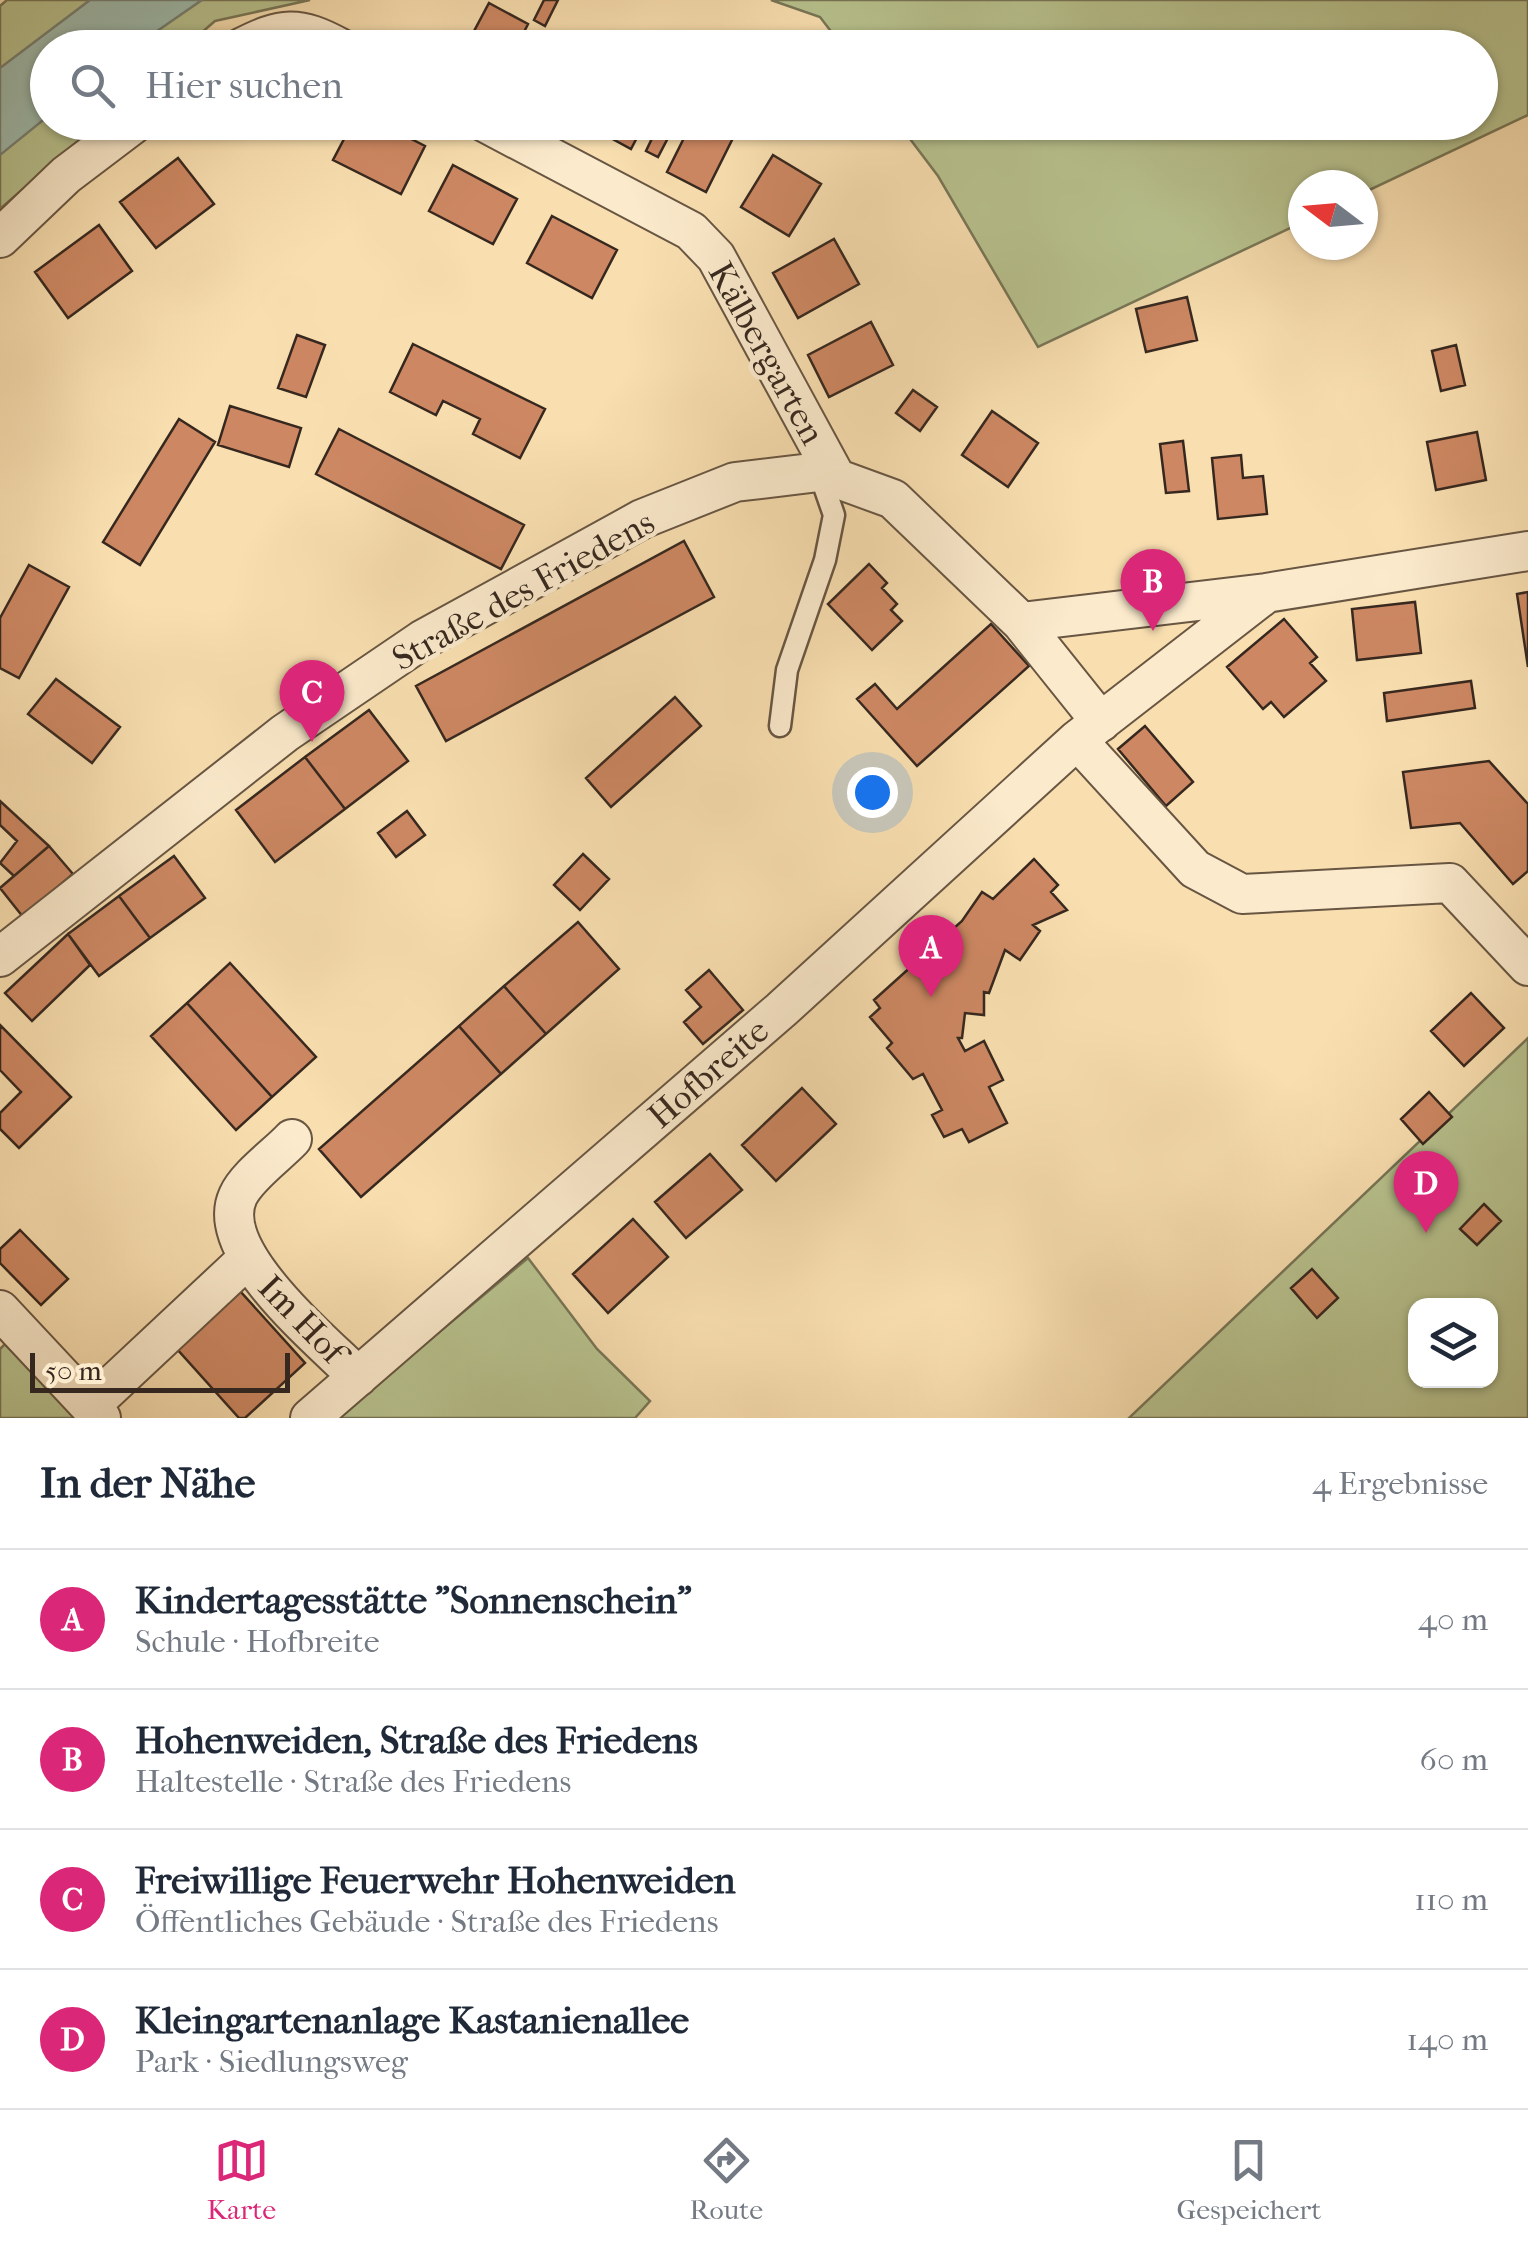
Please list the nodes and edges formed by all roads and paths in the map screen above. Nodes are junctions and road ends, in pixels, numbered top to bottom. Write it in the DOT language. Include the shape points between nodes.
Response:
graph roads {
  1 [pos="112,140"];
  2 [pos="519,140"];
  3 [pos="0,238"];
  4 [pos="826,473"];
  5 [pos="1528,550"];
  6 [pos="1266,593"];
  7 [pos="1021,622"];
  8 [pos="780,726"];
  9 [pos="1089,731"];
  10 [pos="0,957"];
  11 [pos="1528,966"];
  12 [pos="292,1139"];
  13 [pos="246,1261"];
  14 [pos="0,1310"];
  15 [pos="358,1377"];
  16 [pos="96,1412"];
  17 [pos="310,1418"];
  1 -- 3 [label="street"];
  2 -- 4 [label="street, Kälbergarten" via="692,230 716,257"];
  4 -- 7 [label="street, Straße des Friedens" via="893,499"];
  4 -- 8 [label="lane" via="834,515 787,670"];
  4 -- 10 [label="street, Straße des Friedens" via="736,482 642,519 422,640 285,734"];
  5 -- 6 [label="street"];
  6 -- 7 [label="street"];
  6 -- 9 [label="street"];
  7 -- 9 [label="street, Straße des Friedens"];
  9 -- 11 [label="street, Straße des Friedens" via="1195,869 1242,894 1450,883"];
  9 -- 15 [label="street, Hofbreite"];
  12 -- 13 [label="street, Im Hof" via="238,1196 235,1220"];
  13 -- 15 [label="street, Im Hof"];
  13 -- 16 [label="street, Im Hof"];
  14 -- 16 [label="street"];
  15 -- 17 [label="street, Hofbreite"];
}
